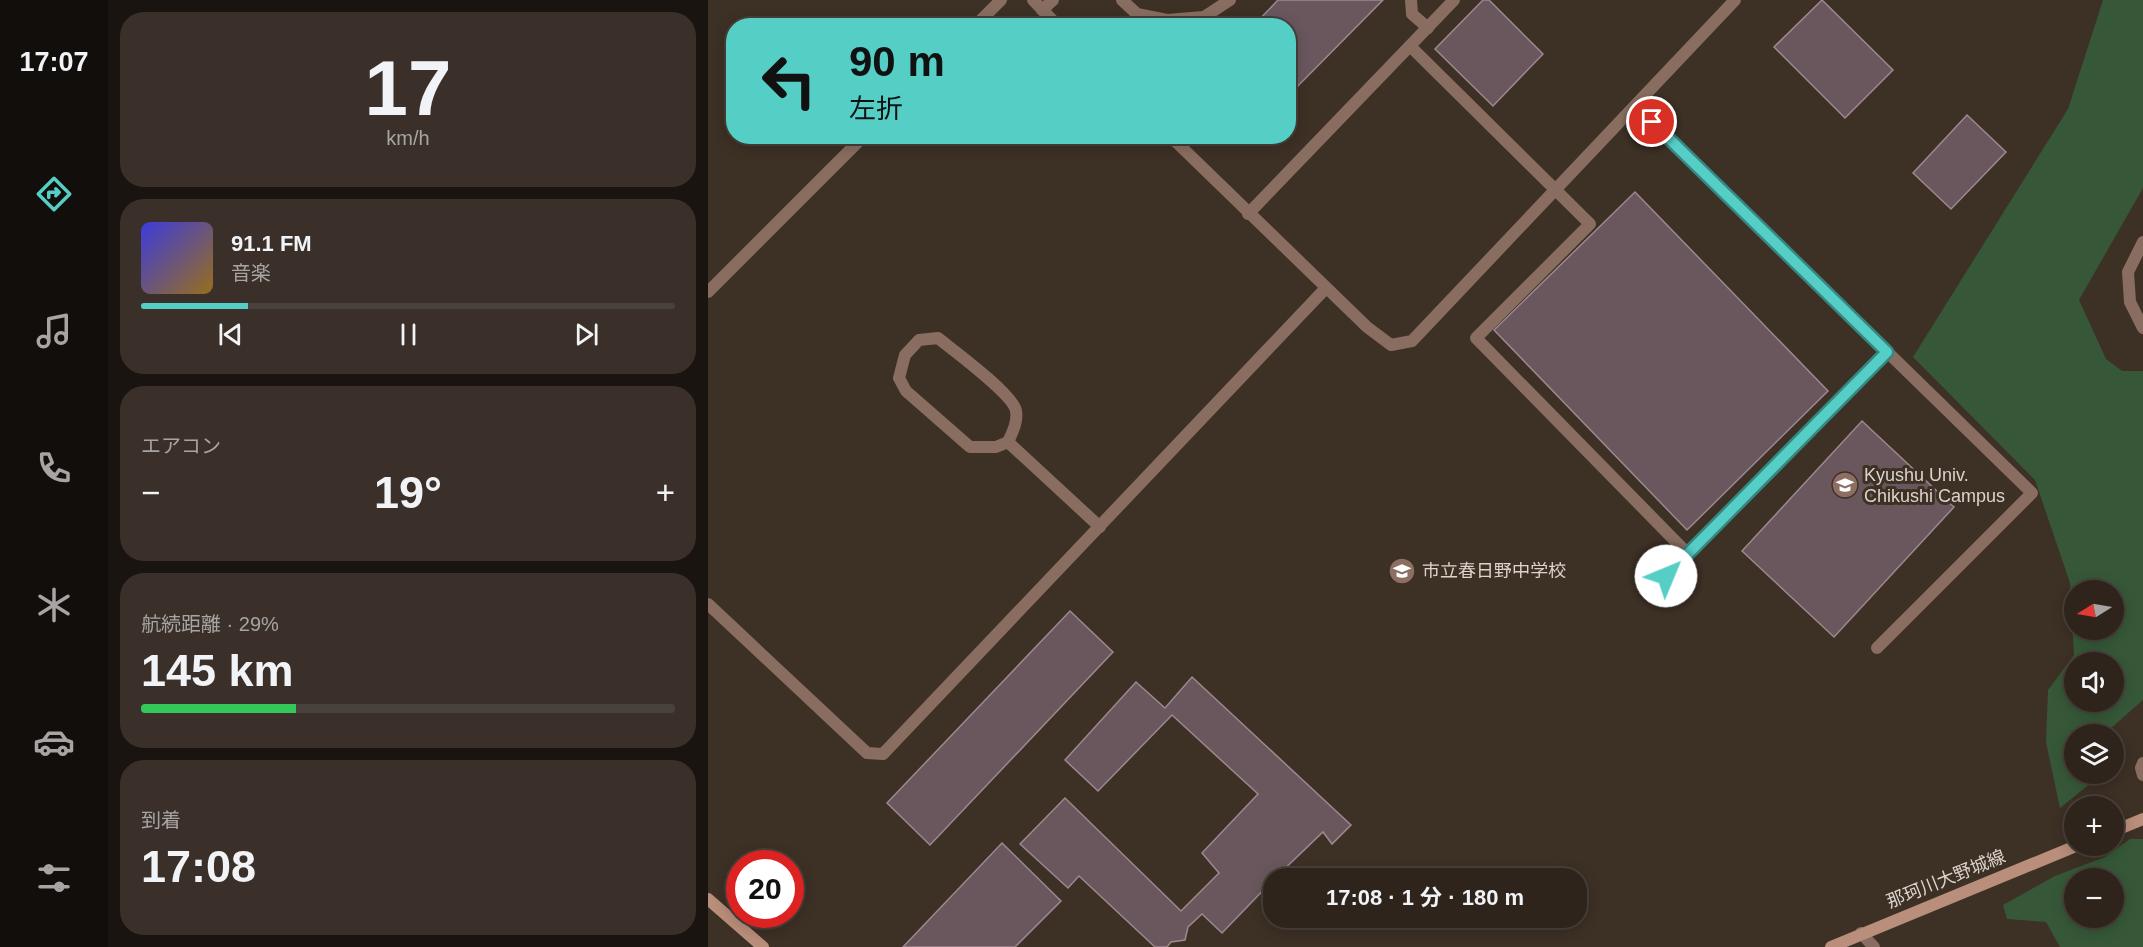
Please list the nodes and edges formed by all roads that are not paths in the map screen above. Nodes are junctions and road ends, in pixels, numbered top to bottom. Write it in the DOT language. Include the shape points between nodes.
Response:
graph roads {
  1 [pos="1001,0"];
  2 [pos="1033,0"];
  3 [pos="1053,0"];
  4 [pos="1122,0"];
  5 [pos="1230,0"];
  6 [pos="1411,0"];
  7 [pos="1454,0"];
  8 [pos="1735,0"];
  9 [pos="1042,10"];
  10 [pos="983,18"];
  11 [pos="1050,18"];
  12 [pos="1157,18"];
  13 [pos="1209,18"];
  14 [pos="1428,27"];
  15 [pos="1410,46"];
  16 [pos="1635,106"];
  17 [pos="856,144"];
  18 [pos="1178,144"];
  19 [pos="1556,189"];
  20 [pos="1248,214"];
  21 [pos="2143,242"];
  22 [pos="1326,288"];
  23 [pos="708,292"];
  24 [pos="2143,328"];
  25 [pos="1887,352"];
  26 [pos="1008,442"];
  27 [pos="1100,527"];
  28 [pos="1688,554"];
  29 [pos="1666,576"];
  30 [pos="708,604"];
  31 [pos="1877,648"];
  32 [pos="2143,763"];
  33 [pos="2143,775"];
  34 [pos="2143,819"];
  35 [pos="2124,827"];
  36 [pos="2064,851"];
  37 [pos="708,899"];
  38 [pos="1861,933"];
  39 [pos="763,947"];
  40 [pos="1831,947"];
  41 [pos="1874,947"];
  1 -- 10 [label="street"];
  2 -- 9 [label="street"];
  3 -- 9 [label="street"];
  4 -- 12 [label="street" via="1137,14"];
  5 -- 13 [label="street"];
  6 -- 14 [label="street" via="1412,14"];
  7 -- 14 [label="street"];
  8 -- 16 [label="street"];
  9 -- 11 [label="street"];
  14 -- 15 [label="street"];
  15 -- 19 [label="street"];
  15 -- 20 [label="street"];
  16 -- 19 [label="street"];
  16 -- 25 [label="street"];
  17 -- 23 [label="street"];
  18 -- 20 [label="street"];
  19 -- 22 [label="street" via="1412,341 1391,345"];
  19 -- 28 [label="street" via="1590,224 1476,338"];
  20 -- 22 [label="street"];
  21 -- 24 [label="street" via="2128,272 2130,302"];
  22 -- 27 [label="street"];
  25 -- 28 [label="street"];
  25 -- 31 [label="street" via="2032,493"];
  26 -- 26 [label="street" via="1016,410 1007,395 938,338 919,340 905,355 899,378 906,391 970,447 996,447"];
  26 -- 27 [label="street"];
  27 -- 30 [label="street" via="883,754 867,753"];
  28 -- 29 [label="street"];
  32 -- 33 [label="street"];
  34 -- 35 [label="main road"];
  36 -- 38 [label="main road, 那珂川大野城線"];
  37 -- 39 [label="main road"];
  38 -- 40 [label="main road, 那珂川大野城線"];
  38 -- 41 [label="street"];
}
